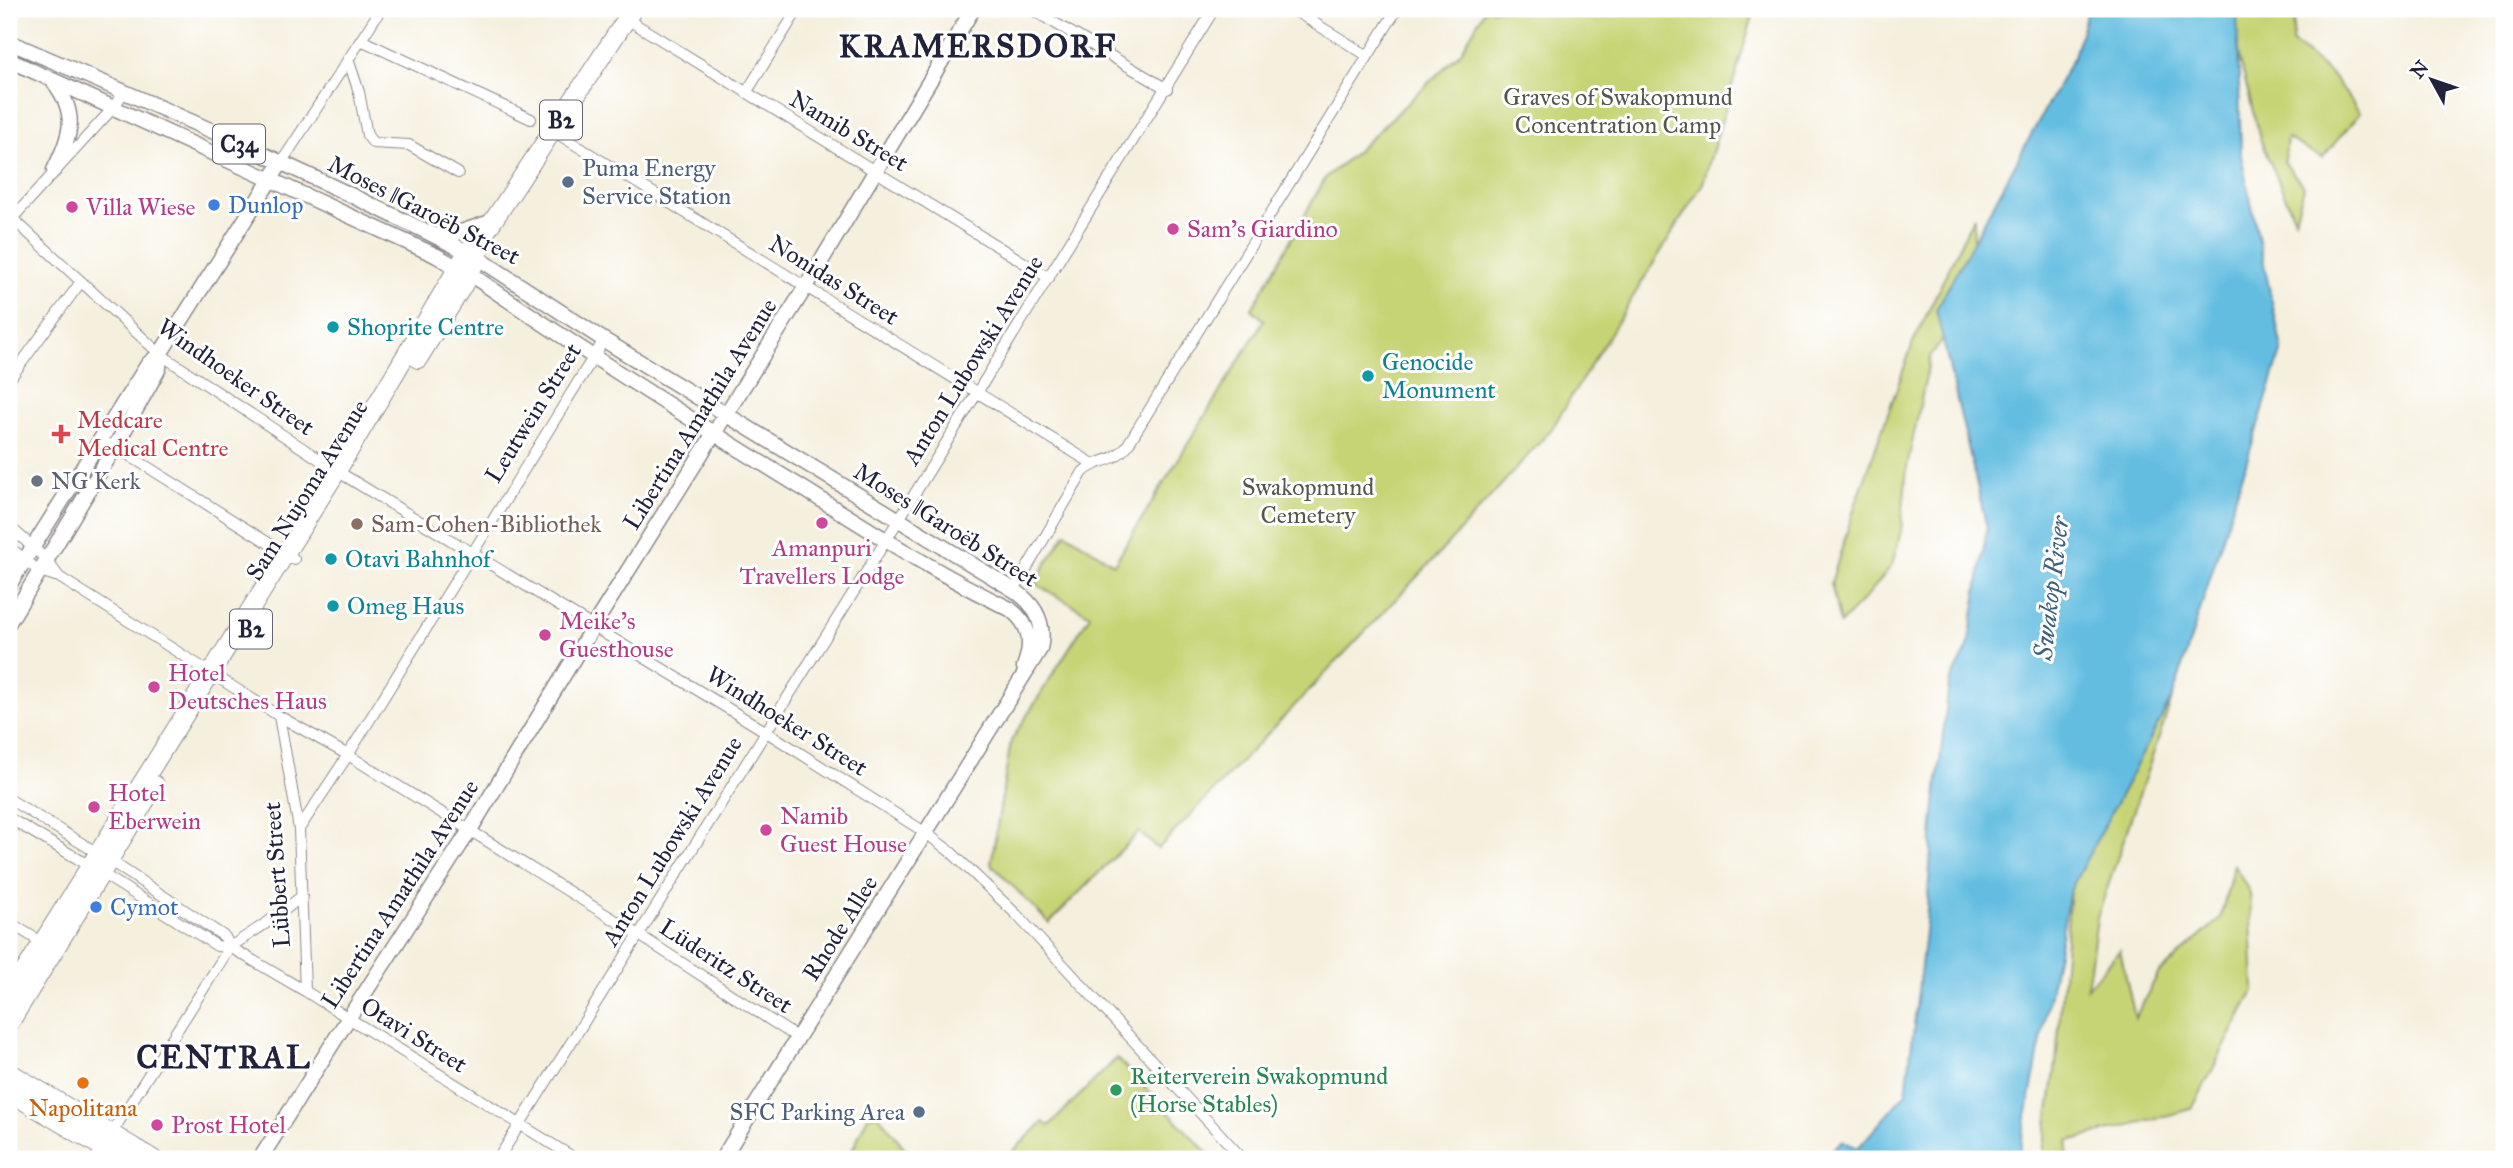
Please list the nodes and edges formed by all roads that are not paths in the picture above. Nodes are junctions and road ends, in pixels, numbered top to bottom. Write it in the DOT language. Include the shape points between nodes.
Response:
graph roads {
  1 [pos="381,9"];
  2 [pos="798,9"];
  3 [pos="973,9"];
  4 [pos="1031,9"];
  5 [pos="1214,9"];
  6 [pos="1292,9"];
  7 [pos="1397,9"];
  8 [pos="630,14"];
  9 [pos="361,40"];
  10 [pos="9,42"];
  11 [pos="1368,56"];
  12 [pos="348,59"];
  13 [pos="9,60"];
  14 [pos="51,78"];
  15 [pos="1167,89"];
  16 [pos="124,91"];
  17 [pos="746,93"];
  18 [pos="114,107"];
  19 [pos="531,119"];
  20 [pos="553,131"];
  21 [pos="281,163"];
  22 [pos="54,170"];
  23 [pos="874,170"];
  24 [pos="458,173"];
  25 [pos="271,181"];
  26 [pos="10,220"];
  27 [pos="490,226"];
  28 [pos="434,235"];
  29 [pos="468,263"];
  30 [pos="1049,278"];
  31 [pos="80,283"];
  32 [pos="805,288"];
  33 [pos="604,340"];
  34 [pos="160,354"];
  35 [pos="592,357"];
  36 [pos="9,380"];
  37 [pos="977,393"];
  38 [pos="727,415"];
  39 [pos="715,435"];
  40 [pos="101,438"];
  41 [pos="115,447"];
  42 [pos="1093,464"];
  43 [pos="341,473"];
  44 [pos="898,520"];
  45 [pos="9,526"];
  46 [pos="886,539"];
  47 [pos="9,547"];
  48 [pos="473,552"];
  49 [pos="28,554"];
  50 [pos="290,556"];
  51 [pos="42,565"];
  52 [pos="9,584"];
  53 [pos="1014,590"];
  54 [pos="9,622"];
  55 [pos="594,625"];
  56 [pos="216,676"];
  57 [pos="1018,685"];
  58 [pos="279,716"];
  59 [pos="765,731"];
  60 [pos="348,755"];
  61 [pos="9,799"];
  62 [pos="9,818"];
  63 [pos="299,829"];
  64 [pos="470,830"];
  65 [pos="926,833"];
  66 [pos="100,863"];
  67 [pos="302,896"];
  68 [pos="9,922"];
  69 [pos="639,935"];
  70 [pos="48,946"];
  71 [pos="230,947"];
  72 [pos="305,991"];
  73 [pos="9,996"];
  74 [pos="348,1018"];
  75 [pos="9,1024"];
  76 [pos="798,1038"];
  77 [pos="9,1072"];
  78 [pos="9,1092"];
  79 [pos="519,1124"];
  80 [pos="103,1147"];
  81 [pos="122,1159"];
  82 [pos="153,1159"];
  83 [pos="260,1159"];
  84 [pos="498,1159"];
  85 [pos="576,1159"];
  86 [pos="722,1159"];
  87 [pos="1243,1159"];
  1 -- 9 [label="street"];
  2 -- 17 [label="street"];
  3 -- 23 [label="main road, Libertina Amathila Avenue"];
  4 -- 15 [label="street"];
  5 -- 15 [label="street, Anton Lubowski Avenue"];
  6 -- 11 [label="street"];
  7 -- 11 [label="street"];
  8 -- 17 [label="street, Namib Street"];
  8 -- 20 [label="highway, Sam Nujoma Avenue / B2"];
  9 -- 12 [label="street"];
  9 -- 19 [label="street"];
  10 -- 16 [label="main road, Moses ǁGaroëb Street / C34"];
  11 -- 42 [label="street" via="1127,446 1117,457"];
  12 -- 21 [label="street"];
  12 -- 24 [label="street" via="373,143 409,145"];
  13 -- 14 [label="main road, Moses ǁGaroëb Street / C34"];
  14 -- 18 [label="main road, Moses ǁGaroëb Street / C34"];
  14 -- 22 [label="main road" via="71,117 68,143"];
  15 -- 30 [label="street, Anton Lubowski Avenue"];
  16 -- 18 [label="street"];
  16 -- 21 [label="main road, Moses ǁGaroëb Street / C34"];
  17 -- 23 [label="street, Namib Street"];
  18 -- 22 [label="street"];
  18 -- 25 [label="main road, Moses ǁGaroëb Street / C34"];
  20 -- 27 [label="highway, Sam Nujoma Avenue / B2"];
  20 -- 32 [label="street, Nonidas Street"];
  21 -- 25 [label="main road"];
  21 -- 28 [label="main road, Moses ǁGaroëb Street / C34"];
  22 -- 26 [label="street"];
  23 -- 30 [label="street, Namib Street"];
  23 -- 32 [label="main road, Libertina Amathila Avenue"];
  25 -- 29 [label="main road, Moses ǁGaroëb Street / C34"];
  25 -- 34 [label="main road"];
  26 -- 31 [label="street, Windhoeker Street"];
  27 -- 28 [label="main road"];
  27 -- 29 [label="highway, Sam Nujoma Avenue / B2"];
  28 -- 29 [label="main road, Moses ǁGaroëb Street / C34"];
  29 -- 33 [label="main road, Moses ǁGaroëb Street"];
  29 -- 35 [label="main road, Moses ǁGaroëb Street"];
  29 -- 43 [label="highway, Sam Nujoma Avenue / B2"];
  30 -- 37 [label="street, Anton Lubowski Avenue"];
  31 -- 34 [label="street, Windhoeker Street"];
  31 -- 36 [label="street"];
  32 -- 37 [label="street, Nonidas Street"];
  32 -- 38 [label="main road, Libertina Amathila Avenue"];
  33 -- 35 [label="street, Leutwein Street"];
  33 -- 38 [label="main road, Moses ǁGaroëb Street"];
  34 -- 40 [label="main road" via="148,364"];
  34 -- 41 [label="main road" via="159,368"];
  34 -- 43 [label="street, Windhoeker Street"];
  35 -- 39 [label="main road, Moses ǁGaroëb Street"];
  35 -- 48 [label="street, Leutwein Street"];
  37 -- 42 [label="street, Nonidas Street"];
  37 -- 44 [label="street, Anton Lubowski Avenue"];
  38 -- 39 [label="main road, Libertina Amathila Avenue"];
  38 -- 44 [label="main road, Moses ǁGaroëb Street"];
  39 -- 46 [label="main road, Moses ǁGaroëb Street"];
  39 -- 55 [label="main road, Libertina Amathila Avenue"];
  40 -- 41 [label="street"];
  40 -- 49 [label="main road"];
  41 -- 50 [label="street"];
  41 -- 51 [label="main road"];
  42 -- 53 [label="street" via="1078,478"];
  43 -- 48 [label="street, Windhoeker Street"];
  43 -- 50 [label="highway, Sam Nujoma Avenue / B2"];
  44 -- 46 [label="street, Anton Lubowski Avenue"];
  44 -- 53 [label="main road, Moses ǁGaroëb Street"];
  45 -- 49 [label="street, Lüderitz Street"];
  46 -- 57 [label="main road, Moses ǁGaroëb Street" via="1021,617 1030,642"];
  46 -- 59 [label="street, Anton Lubowski Avenue"];
  47 -- 49 [label="street, Lüderitz Street"];
  48 -- 55 [label="street, Windhoeker Street"];
  48 -- 60 [label="street, Leutwein Street"];
  49 -- 51 [label="street, Lüderitz Street"];
  49 -- 52 [label="main road"];
  50 -- 56 [label="highway, Sam Nujoma Avenue / B2"];
  51 -- 54 [label="main road"];
  51 -- 56 [label="street, Lüderitz Street"];
  53 -- 57 [label="main road, Moses ǁGaroëb Street" via="1037,612 1042,629 1040,649"];
  55 -- 59 [label="street, Windhoeker Street"];
  55 -- 64 [label="main road, Libertina Amathila Avenue"];
  56 -- 58 [label="street, Lüderitz Street"];
  56 -- 66 [label="highway, Sam Nujoma Avenue / B2"];
  57 -- 65 [label="main road, Rhode Allee"];
  58 -- 60 [label="street, Lüderitz Street"];
  58 -- 63 [label="street, Lübbert Street"];
  59 -- 65 [label="street, Windhoeker Street"];
  59 -- 69 [label="street, Anton Lubowski Avenue"];
  60 -- 63 [label="street, Leutwein Street"];
  60 -- 64 [label="street, Lüderitz Street"];
  61 -- 66 [label="street, Otavi Street"];
  62 -- 66 [label="street, Otavi Street"];
  63 -- 67 [label="street, Lübbert Street"];
  64 -- 69 [label="street, Lüderitz Street"];
  64 -- 74 [label="main road, Libertina Amathila Avenue"];
  65 -- 76 [label="main road, Rhode Allee"];
  65 -- 87 [label="street, Windhoeker Street" via="1016,914"];
  66 -- 70 [label="highway, Sam Nujoma Avenue / B2"];
  66 -- 71 [label="street, Otavi Street" via="225,937"];
  67 -- 71 [label="street"];
  67 -- 72 [label="street, Lübbert Street"];
  68 -- 70 [label="street"];
  69 -- 76 [label="street, Lüderitz Street"];
  69 -- 79 [label="street, Anton Lubowski Avenue"];
  70 -- 73 [label="highway, Sam Nujoma Avenue / B2"];
  70 -- 75 [label="highway, Sam Nujoma Avenue / B2"];
  71 -- 72 [label="street, Otavi Street"];
  71 -- 80 [label="street"];
  72 -- 74 [label="street, Otavi Street"];
  74 -- 79 [label="street, Otavi Street"];
  74 -- 83 [label="main road, Libertina Amathila Avenue"];
  76 -- 86 [label="main road, Rhode Allee"];
  77 -- 80 [label="highway"];
  78 -- 80 [label="highway"];
  79 -- 84 [label="street, Anton Lubowski Avenue"];
  79 -- 85 [label="street, Otavi Street"];
  80 -- 81 [label="highway"];
  80 -- 82 [label="highway"];
}
